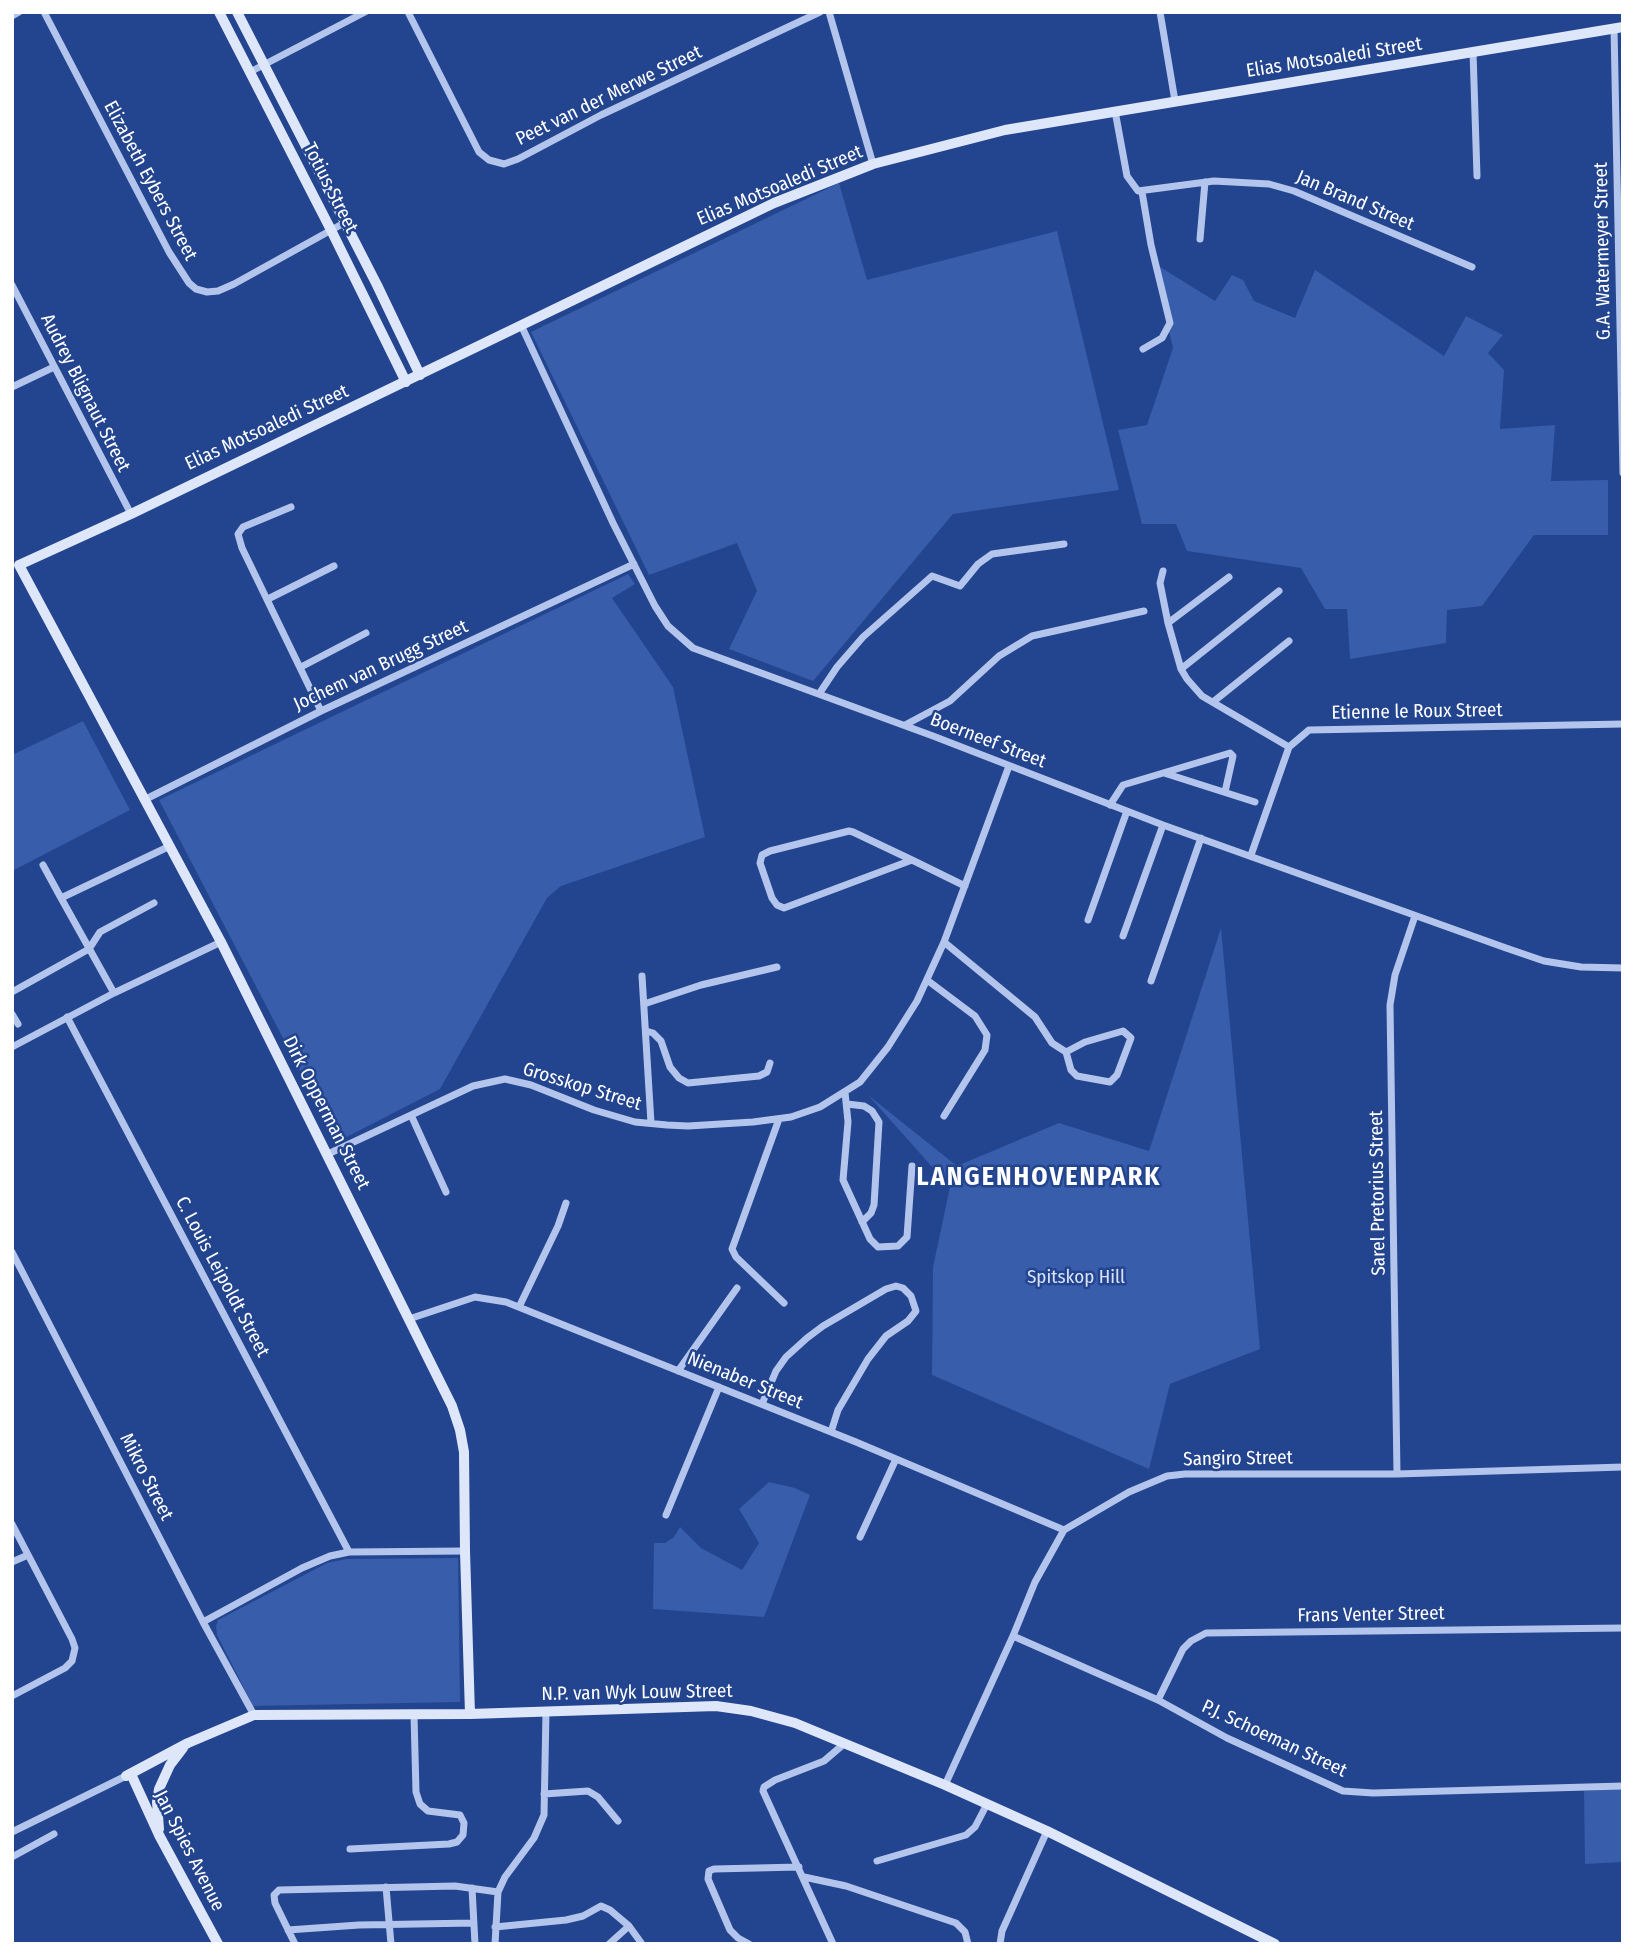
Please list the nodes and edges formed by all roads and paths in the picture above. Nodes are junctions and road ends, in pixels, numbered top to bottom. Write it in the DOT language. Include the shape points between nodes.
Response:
graph roads {
  1 [pos="19,12"];
  2 [pos="44,12"];
  3 [pos="219,12"];
  4 [pos="237,12"];
  5 [pos="365,12"];
  6 [pos="408,12"];
  7 [pos="820,12"];
  8 [pos="830,12"];
  9 [pos="1160,12"];
  10 [pos="12,16"];
  11 [pos="1618,28"];
  12 [pos="1473,52"];
  13 [pos="264,65"];
  14 [pos="250,72"];
  15 [pos="1175,102"];
  16 [pos="1115,111"];
  17 [pos="873,164"];
  18 [pos="1477,176"];
  19 [pos="1205,182"];
  20 [pos="1142,192"];
  21 [pos="344,223"];
  22 [pos="331,230"];
  23 [pos="1200,239"];
  24 [pos="1472,267"];
  25 [pos="12,285"];
  26 [pos="521,325"];
  27 [pos="408,347"];
  28 [pos="1143,349"];
  29 [pos="396,358"];
  30 [pos="438,366"];
  31 [pos="54,367"];
  32 [pos="420,375"];
  33 [pos="406,382"];
  34 [pos="12,387"];
  35 [pos="388,390"];
  36 [pos="1623,473"];
  37 [pos="291,507"];
  38 [pos="131,514"];
  39 [pos="1064,544"];
  40 [pos="634,564"];
  41 [pos="334,566"];
  42 [pos="16,567"];
  43 [pos="1163,571"];
  44 [pos="1230,577"];
  45 [pos="1279,591"];
  46 [pos="268,599"];
  47 [pos="1143,611"];
  48 [pos="1168,623"];
  49 [pos="366,633"];
  50 [pos="1289,641"];
  51 [pos="301,667"];
  52 [pos="1181,669"];
  53 [pos="819,694"];
  54 [pos="1213,702"];
  55 [pos="321,711"];
  56 [pos="1623,724"];
  57 [pos="905,726"];
  58 [pos="1289,747"];
  59 [pos="1009,766"];
  60 [pos="1163,773"];
  61 [pos="1225,792"];
  62 [pos="144,800"];
  63 [pos="1255,802"];
  64 [pos="1110,804"];
  65 [pos="1127,811"];
  66 [pos="1163,825"];
  67 [pos="1202,838"];
  68 [pos="170,846"];
  69 [pos="1251,855"];
  70 [pos="912,860"];
  71 [pos="43,865"];
  72 [pos="965,886"];
  73 [pos="61,898"];
  74 [pos="154,903"];
  75 [pos="1415,915"];
  76 [pos="1088,920"];
  77 [pos="1123,936"];
  78 [pos="221,942"];
  79 [pos="944,942"];
  80 [pos="89,949"];
  81 [pos="777,967"];
  82 [pos="1623,968"];
  83 [pos="642,976"];
  84 [pos="927,980"];
  85 [pos="1151,981"];
  86 [pos="12,992"];
  87 [pos="114,993"];
  88 [pos="644,1003"];
  89 [pos="12,1014"];
  90 [pos="67,1017"];
  91 [pos="18,1024"];
  92 [pos="646,1031"];
  93 [pos="12,1047"];
  94 [pos="1066,1052"];
  95 [pos="771,1063"];
  96 [pos="845,1092"];
  97 [pos="847,1104"];
  98 [pos="411,1115"];
  99 [pos="944,1116"];
  100 [pos="779,1119"];
  101 [pos="651,1124"];
  102 [pos="328,1154"];
  103 [pos="912,1166"];
  104 [pos="446,1192"];
  105 [pos="566,1203"];
  106 [pos="862,1222"];
  107 [pos="12,1252"];
  108 [pos="737,1288"];
  109 [pos="784,1303"];
  110 [pos="519,1307"];
  111 [pos="409,1319"];
  112 [pos="678,1371"];
  113 [pos="719,1387"];
  114 [pos="762,1404"];
  115 [pos="831,1432"];
  116 [pos="896,1458"];
  117 [pos="1623,1467"];
  118 [pos="1397,1474"];
  119 [pos="666,1515"];
  120 [pos="12,1524"];
  121 [pos="1064,1530"];
  122 [pos="860,1537"];
  123 [pos="465,1551"];
  124 [pos="349,1552"];
  125 [pos="28,1555"];
  126 [pos="12,1562"];
  127 [pos="203,1622"];
  128 [pos="1623,1628"];
  129 [pos="1013,1636"];
  130 [pos="12,1696"];
  131 [pos="1158,1700"];
  132 [pos="546,1712"];
  133 [pos="470,1714"];
  134 [pos="254,1715"];
  135 [pos="414,1715"];
  136 [pos="845,1743"];
  137 [pos="188,1744"];
  138 [pos="128,1775"];
  139 [pos="945,1785"];
  140 [pos="1623,1786"];
  141 [pos="544,1794"];
  142 [pos="987,1804"];
  143 [pos="618,1821"];
  144 [pos="1046,1831"];
  145 [pos="12,1832"];
  146 [pos="54,1834"];
  147 [pos="159,1835"];
  148 [pos="349,1849"];
  149 [pos="12,1857"];
  150 [pos="877,1861"];
  151 [pos="799,1867"];
  152 [pos="804,1877"];
  153 [pos="386,1887"];
  154 [pos="472,1888"];
  155 [pos="498,1892"];
  156 [pos="474,1923"];
  157 [pos="388,1924"];
  158 [pos="629,1926"];
  159 [pos="495,1927"];
  160 [pos="288,1930"];
  161 [pos="218,1944"];
  162 [pos="295,1944"];
  163 [pos="391,1944"];
  164 [pos="475,1944"];
  165 [pos="495,1944"];
  166 [pos="609,1944"];
  167 [pos="642,1944"];
  168 [pos="749,1944"];
  169 [pos="833,1944"];
  170 [pos="968,1944"];
  171 [pos="1000,1944"];
  172 [pos="1275,1944"];
  1 -- 10 [label="street"];
  2 -- 22 [label="street, Elizabeth Eybers Street" via="188,283 207,292 218,291"];
  3 -- 14 [label="street, Totius Street"];
  4 -- 13 [label="street, Totius Street"];
  5 -- 13 [label="street"];
  6 -- 7 [label="street, Peet van der Merwe Street" via="473,141 496,164 518,159"];
  8 -- 17 [label="street"];
  9 -- 15 [label="street"];
  11 -- 12 [label="street, Elias Motsoaledi Street"];
  11 -- 36 [label="street, G.A. Watermeyer Street"];
  12 -- 15 [label="street, Elias Motsoaledi Street"];
  12 -- 18 [label="street"];
  13 -- 14 [label="street"];
  13 -- 21 [label="street, Totius Street"];
  14 -- 22 [label="street, Totius Street"];
  15 -- 16 [label="street, Elias Motsoaledi Street"];
  16 -- 17 [label="street, Elias Motsoaledi Street" via="1005,130"];
  16 -- 20 [label="street" via="1127,176"];
  17 -- 26 [label="street, Elias Motsoaledi Street" via="774,203"];
  19 -- 20 [label="street, Jan Brand Street"];
  19 -- 23 [label="street"];
  19 -- 24 [label="street, Jan Brand Street" via="1269,184 1294,191"];
  20 -- 28 [label="street" via="1170,323 1159,341"];
  21 -- 22 [label="street, Elizabeth Eybers Street"];
  21 -- 27 [label="street, Totius Street"];
  22 -- 29 [label="street, Totius Street"];
  25 -- 31 [label="street, Audrey Blignaut Street"];
  26 -- 30 [label="street, Elias Motsoaledi Street"];
  26 -- 40 [label="street, Boerneef Street"];
  27 -- 30 [label="street"];
  27 -- 32 [label="street, Totius Street"];
  29 -- 33 [label="street, Totius Street"];
  29 -- 35 [label="street" via="396,375"];
  30 -- 32 [label="street, Elias Motsoaledi Street"];
  31 -- 34 [label="street"];
  31 -- 38 [label="street, Audrey Blignaut Street"];
  32 -- 33 [label="street, Elias Motsoaledi Street"];
  33 -- 35 [label="street, Elias Motsoaledi Street"];
  35 -- 38 [label="street, Elias Motsoaledi Street"];
  37 -- 46 [label="street" via="243,527 237,534"];
  38 -- 42 [label="street, Elias Motsoaledi Street"];
  39 -- 53 [label="street" via="989,555 960,586 932,576 863,637"];
  40 -- 53 [label="street, Boerneef Street" via="668,626 685,643"];
  40 -- 55 [label="street, Jochem van Brugg Street"];
  41 -- 46 [label="street"];
  42 -- 62 [label="street, Dirk Opperman Street" via="73,661"];
  43 -- 48 [label="street" via="1160,583"];
  44 -- 48 [label="street"];
  45 -- 52 [label="street"];
  46 -- 51 [label="street"];
  47 -- 57 [label="street" via="1032,636 999,656 950,701"];
  48 -- 52 [label="street"];
  49 -- 51 [label="street"];
  50 -- 54 [label="street"];
  51 -- 55 [label="street"];
  52 -- 54 [label="street" via="1194,688"];
  53 -- 57 [label="street, Boerneef Street"];
  54 -- 58 [label="street"];
  55 -- 62 [label="street, Jochem van Brugg Street"];
  56 -- 58 [label="street, Etienne le Roux Street" via="1309,730"];
  57 -- 59 [label="street, Boerneef Street"];
  58 -- 69 [label="street"];
  59 -- 64 [label="street, Boerneef Street"];
  59 -- 72 [label="street, Grosskop Street"];
  60 -- 61 [label="street"];
  60 -- 61 [label="street" via="1230,753"];
  60 -- 64 [label="street" via="1123,785"];
  61 -- 63 [label="street"];
  62 -- 68 [label="street, Dirk Opperman Street"];
  64 -- 65 [label="street, Boerneef Street"];
  65 -- 66 [label="street, Boerneef Street"];
  65 -- 76 [label="street"];
  66 -- 67 [label="street, Boerneef Street"];
  66 -- 77 [label="street"];
  67 -- 69 [label="street, Boerneef Street"];
  67 -- 85 [label="street"];
  68 -- 73 [label="street"];
  68 -- 78 [label="street, Dirk Opperman Street"];
  69 -- 75 [label="street, Boerneef Street"];
  70 -- 70 [label="street" via="849,831 770,851 762,855 760,863 772,898 783,908"];
  70 -- 72 [label="street"];
  71 -- 73 [label="street"];
  72 -- 79 [label="street, Grosskop Street"];
  73 -- 80 [label="street"];
  74 -- 80 [label="street" via="100,932"];
  75 -- 82 [label="street, Boerneef Street" via="1544,961"];
  75 -- 118 [label="street, Sarel Pretorius Street" via="1390,1005"];
  78 -- 87 [label="street"];
  78 -- 102 [label="street, Dirk Opperman Street"];
  79 -- 84 [label="street, Grosskop Street"];
  79 -- 94 [label="street" via="1035,1017 1052,1043"];
  80 -- 86 [label="street"];
  80 -- 87 [label="street"];
  81 -- 88 [label="street"];
  83 -- 88 [label="street"];
  84 -- 96 [label="street, Grosskop Street" via="873,1067"];
  84 -- 99 [label="street" via="975,1016 988,1035 985,1050"];
  87 -- 90 [label="street"];
  88 -- 92 [label="street"];
  89 -- 91 [label="street"];
  90 -- 93 [label="street"];
  90 -- 124 [label="street, C. Louis Leipoldt Street"];
  92 -- 95 [label="street" via="662,1041 670,1067 688,1083 759,1076"];
  92 -- 101 [label="street"];
  94 -- 94 [label="street" via="1123,1031 1130,1038 1117,1075 1108,1083 1077,1076"];
  96 -- 97 [label="street"];
  96 -- 100 [label="street, Grosskop Street" via="806,1113"];
  97 -- 106 [label="street" via="843,1180"];
  97 -- 106 [label="street" via="864,1106 880,1122 874,1205"];
  98 -- 101 [label="street, Grosskop Street" via="473,1086 505,1079"];
  98 -- 102 [label="street, Grosskop Street"];
  98 -- 104 [label="street"];
  100 -- 101 [label="street, Grosskop Street"];
  100 -- 109 [label="street" via="732,1249"];
  102 -- 111 [label="street, Dirk Opperman Street"];
  103 -- 106 [label="street" via="908,1231 903,1242 878,1247"];
  105 -- 110 [label="street"];
  107 -- 127 [label="street, Mikro Street"];
  108 -- 112 [label="street"];
  110 -- 111 [label="street, Nienaber Street" via="475,1297"];
  110 -- 112 [label="street, Nienaber Street"];
  111 -- 123 [label="street, Dirk Opperman Street" via="460,1430"];
  112 -- 113 [label="street, Nienaber Street"];
  113 -- 114 [label="street, Nienaber Street"];
  113 -- 119 [label="street"];
  114 -- 115 [label="street, Nienaber Street"];
  114 -- 115 [label="street" via="775,1371 807,1338 886,1289 904,1288 916,1311 886,1336 868,1359 838,1410"];
  115 -- 116 [label="street, Nienaber Street"];
  116 -- 121 [label="street, Nienaber Street"];
  116 -- 122 [label="street"];
  117 -- 118 [label="street, Sangiro Street"];
  118 -- 121 [label="street, Sangiro Street" via="1167,1476"];
  120 -- 125 [label="street"];
  121 -- 129 [label="street" via="1035,1582"];
  123 -- 124 [label="street"];
  123 -- 133 [label="street, Dirk Opperman Street"];
  124 -- 127 [label="street" via="302,1568"];
  125 -- 126 [label="street"];
  125 -- 130 [label="street" via="72,1639 74,1655 65,1668"];
  127 -- 134 [label="street, Mikro Street"];
  128 -- 131 [label="street, Frans Venter Street" via="1206,1633 1182,1649"];
  129 -- 131 [label="street, P.J. Schoeman Street"];
  129 -- 139 [label="street"];
  131 -- 140 [label="street, P.J. Schoeman Street" via="1227,1738 1343,1791"];
  132 -- 133 [label="street, N.P. van Wyk Louw Street"];
  132 -- 136 [label="street, N.P. van Wyk Louw Street" via="716,1706 796,1723"];
  132 -- 141 [label="street"];
  133 -- 135 [label="street, N.P. van Wyk Louw Street"];
  134 -- 135 [label="street, N.P. van Wyk Louw Street"];
  134 -- 137 [label="street, N.P. van Wyk Louw Street"];
  135 -- 148 [label="street" via="420,1804 428,1811 460,1815 463,1835 449,1844"];
  136 -- 139 [label="street, N.P. van Wyk Louw Street"];
  136 -- 151 [label="street" via="824,1762 764,1787"];
  137 -- 138 [label="street, N.P. van Wyk Louw Street"];
  137 -- 147 [label="street" via="170,1765 159,1789"];
  138 -- 145 [label="street"];
  138 -- 147 [label="street, Jan Spies Avenue"];
  139 -- 142 [label="street, N.P. van Wyk Louw Street"];
  141 -- 143 [label="street" via="588,1791"];
  141 -- 155 [label="street" via="540,1827"];
  142 -- 144 [label="street, N.P. van Wyk Louw Street"];
  142 -- 150 [label="street" via="966,1835"];
  144 -- 171 [label="street"];
  144 -- 172 [label="street, N.P. van Wyk Louw Street"];
  146 -- 149 [label="street"];
  147 -- 161 [label="street, Jan Spies Avenue"];
  151 -- 152 [label="street"];
  151 -- 168 [label="street" via="709,1871 708,1880 730,1930"];
  152 -- 169 [label="street"];
  152 -- 170 [label="street" via="846,1886 956,1923"];
  153 -- 154 [label="street"];
  153 -- 157 [label="street"];
  153 -- 160 [label="street" via="279,1890 274,1899"];
  154 -- 155 [label="street"];
  154 -- 156 [label="street"];
  155 -- 159 [label="street"];
  156 -- 157 [label="street"];
  156 -- 164 [label="street"];
  157 -- 160 [label="street"];
  157 -- 163 [label="street"];
  158 -- 159 [label="street" via="601,1906 566,1920"];
  158 -- 166 [label="street"];
  158 -- 167 [label="street"];
  159 -- 165 [label="street"];
  160 -- 162 [label="street"];
}
